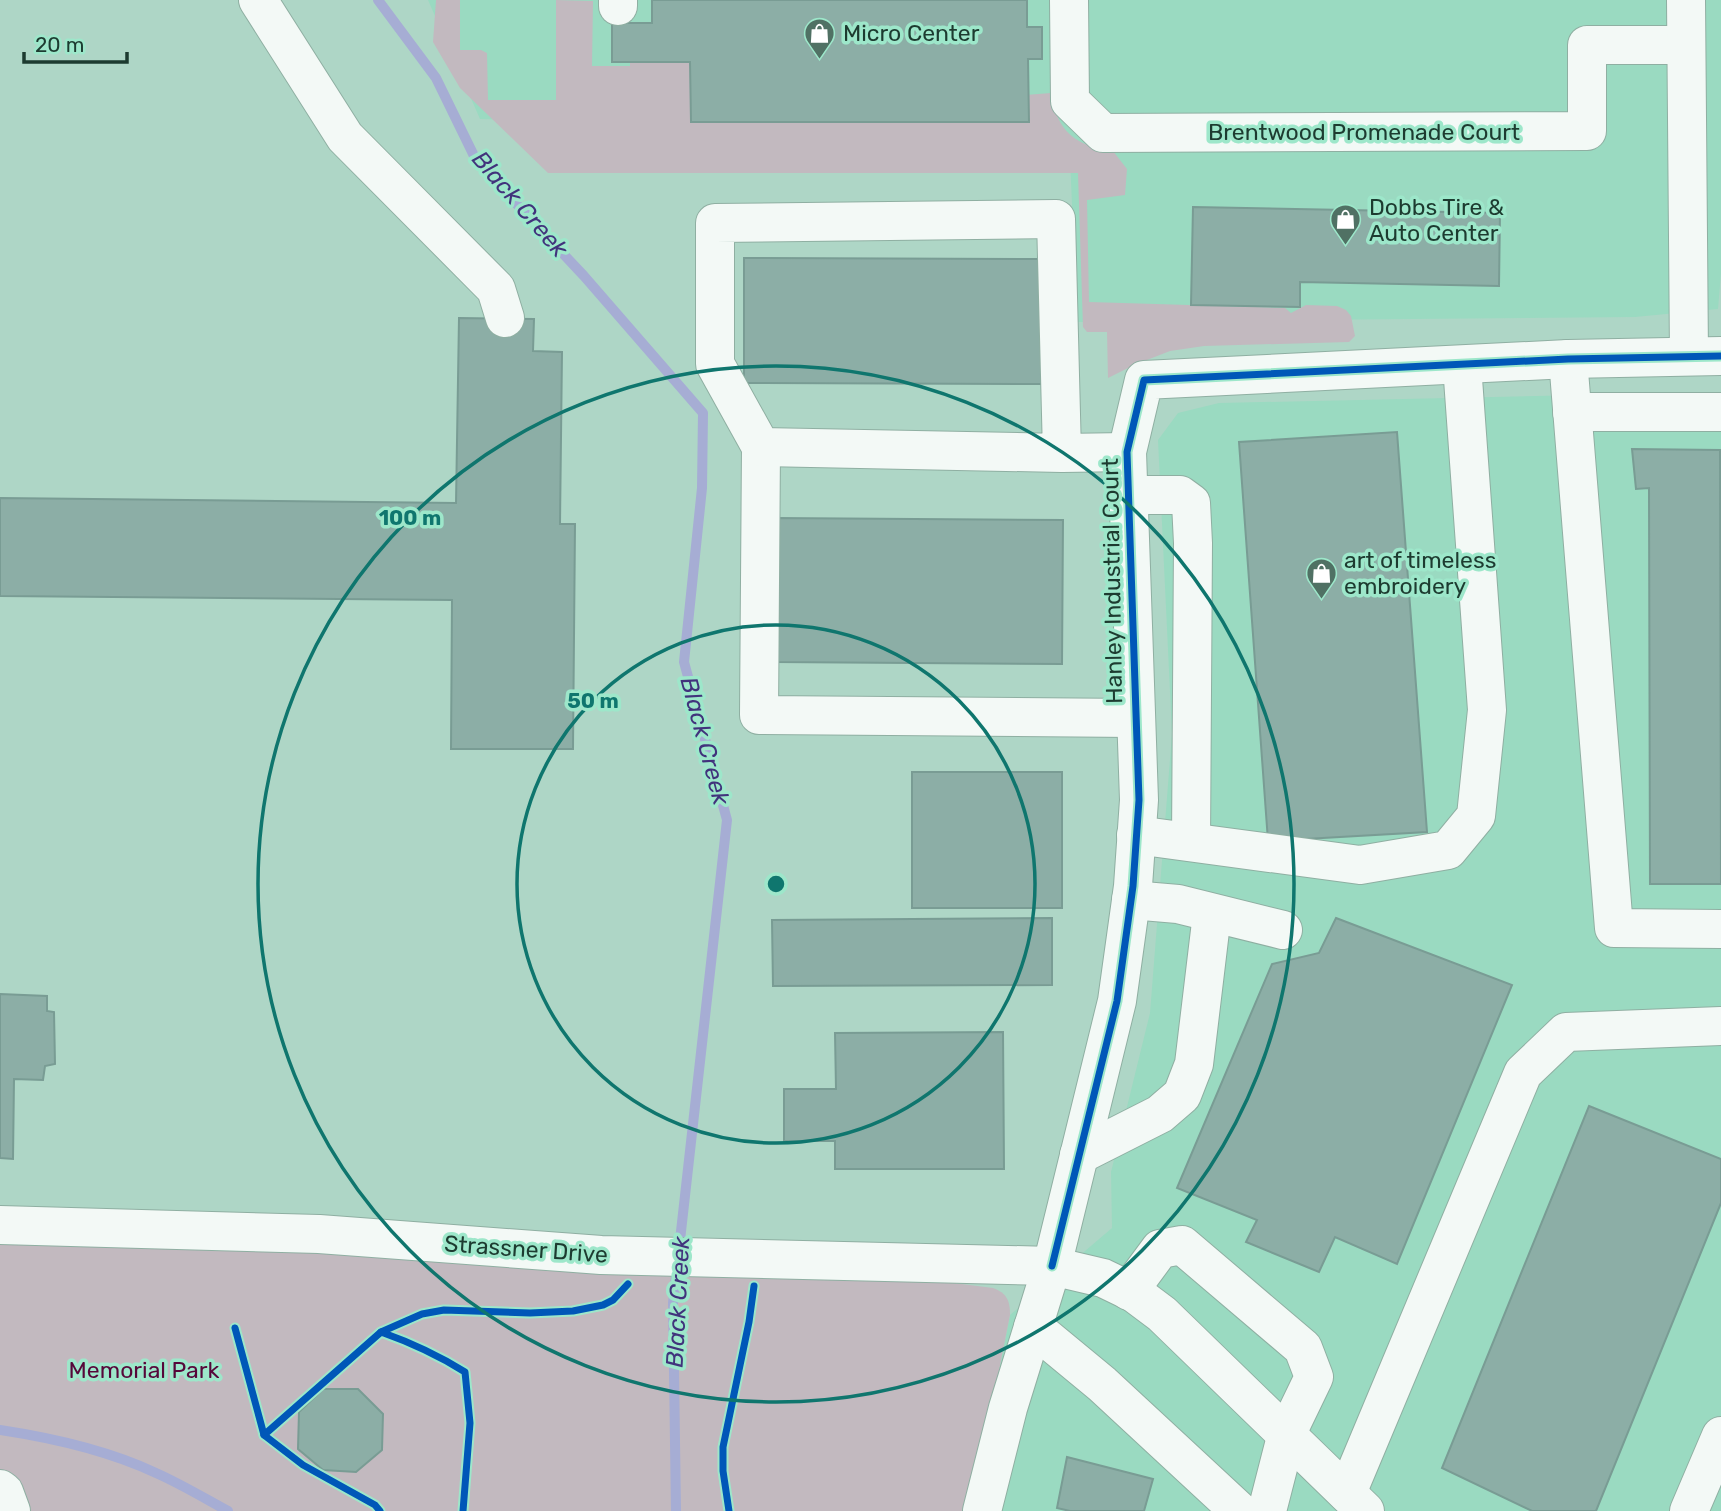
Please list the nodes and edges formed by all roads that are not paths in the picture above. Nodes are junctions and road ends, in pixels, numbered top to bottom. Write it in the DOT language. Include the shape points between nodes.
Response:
graph roads {
  1 [pos="258,0"];
  2 [pos="1069,0"];
  3 [pos="1686,0"];
  4 [pos="1686,44"];
  5 [pos="505,318"];
  6 [pos="1705,356"];
  7 [pos="1568,359"];
  8 [pos="1462,365"];
  9 [pos="1572,412"];
  10 [pos="1721,412"];
  11 [pos="761,447"];
  12 [pos="1127,452"];
  13 [pos="1062,453"];
  14 [pos="1127,495"];
  15 [pos="1135,718"];
  16 [pos="1136,835"];
  17 [pos="1191,842"];
  18 [pos="1131,900"];
  19 [pos="1212,914"];
  20 [pos="1721,929"];
  21 [pos="1283,930"];
  22 [pos="1721,1026"];
  23 [pos="1079,1155"];
  24 [pos="0,1225"];
  25 [pos="1052,1266"];
  26 [pos="1129,1290"];
  27 [pos="1033,1327"];
  28 [pos="1286,1433"];
  29 [pos="1721,1436"];
  30 [pos="0,1489"];
  31 [pos="1356,1502"];
  32 [pos="11,1511"];
  33 [pos="982,1511"];
  34 [pos="1239,1511"];
  35 [pos="1267,1511"];
  36 [pos="1689,1511"];
  1 -- 5 [label="street" via="345,137 496,289"];
  2 -- 4 [label="street, Brentwood Promenade Court" via="1070,101 1103,133 1587,131 1587,44"];
  3 -- 4 [label="street"];
  4 -- 6 [label="street"];
  6 -- 7 [label="street, Hanley Industrial Court"];
  7 -- 8 [label="street, Hanley Industrial Court"];
  7 -- 9 [label="street"];
  8 -- 12 [label="street, Hanley Industrial Court" via="1144,380"];
  8 -- 17 [label="street" via="1487,710 1476,816 1448,850 1360,865"];
  9 -- 10 [label="street"];
  9 -- 20 [label="street" via="1614,928"];
  11 -- 13 [label="street"];
  11 -- 13 [label="street" via="715,364 715,223 1056,219"];
  11 -- 15 [label="street" via="759,715"];
  12 -- 13 [label="street"];
  12 -- 14 [label="street, Hanley Industrial Court"];
  14 -- 15 [label="street, Hanley Industrial Court"];
  14 -- 17 [label="street" via="1180,495 1191,503"];
  15 -- 16 [label="street, Hanley Industrial Court"];
  16 -- 17 [label="street"];
  16 -- 18 [label="street, Hanley Industrial Court"];
  18 -- 19 [label="street" via="1178,904"];
  18 -- 23 [label="street, Hanley Industrial Court" via="1117,1001"];
  19 -- 21 [label="street"];
  19 -- 23 [label="street" via="1194,1063 1182,1095 1160,1114"];
  22 -- 31 [label="street" via="1566,1032 1523,1073"];
  23 -- 25 [label="street, Hanley Industrial Court"];
  24 -- 25 [label="street, Strassner Drive" via="319,1234 601,1255"];
  25 -- 26 [label="street" via="1103,1278"];
  25 -- 27 [label="street, Hanley Industrial Court"];
  26 -- 28 [label="street" via="1162,1314"];
  26 -- 28 [label="street" via="1160,1249 1182,1245 1303,1348 1314,1377"];
  27 -- 33 [label="street, Hanley Industrial Court"];
  27 -- 34 [label="street"];
  28 -- 31 [label="street"];
  28 -- 35 [label="street"];
  29 -- 36 [label="street"];
  30 -- 32 [label="street"];
}
